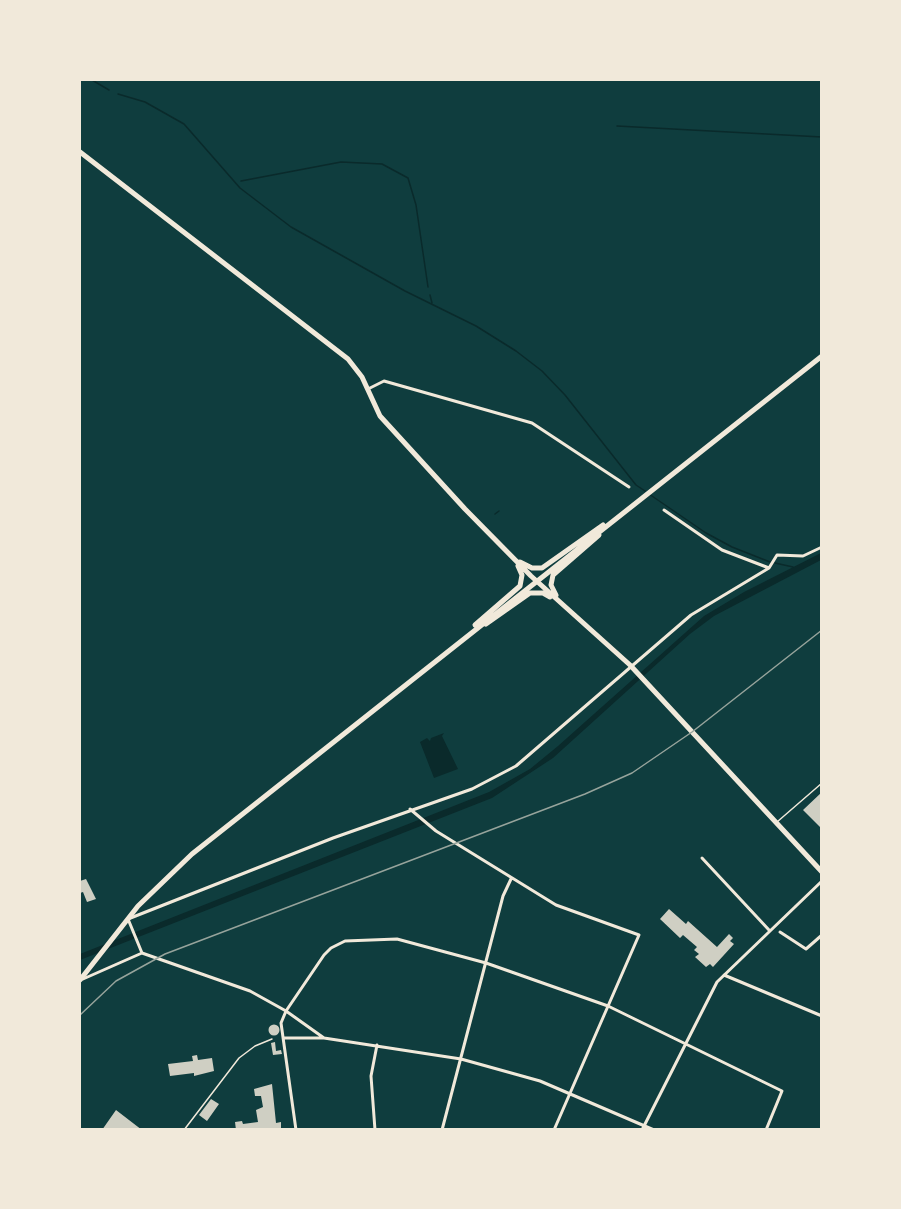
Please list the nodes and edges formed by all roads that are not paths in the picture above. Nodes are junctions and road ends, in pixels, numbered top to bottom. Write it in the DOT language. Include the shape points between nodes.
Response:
graph roads {
  1 [pos="80,152"];
  2 [pos="822,356"];
  3 [pos="367,390"];
  4 [pos="629,486"];
  5 [pos="664,510"];
  6 [pos="620,515"];
  7 [pos="822,547"];
  8 [pos="504,550"];
  9 [pos="770,567"];
  10 [pos="536,581"];
  11 [pos="569,610"];
  12 [pos="462,640"];
  13 [pos="631,667"];
  14 [pos="822,783"];
  15 [pos="411,809"];
  16 [pos="776,823"];
  17 [pos="702,858"];
  18 [pos="822,872"];
  19 [pos="512,879"];
  20 [pos="822,881"];
  21 [pos="769,930"];
  22 [pos="780,932"];
  23 [pos="822,935"];
  24 [pos="142,953"];
  25 [pos="486,963"];
  26 [pos="723,975"];
  27 [pos="80,980"];
  28 [pos="608,1006"];
  29 [pos="285,1011"];
  30 [pos="822,1016"];
  31 [pos="272,1038"];
  32 [pos="284,1038"];
  33 [pos="324,1038"];
  34 [pos="684,1044"];
  35 [pos="377,1045"];
  36 [pos="461,1059"];
  37 [pos="569,1094"];
  38 [pos="643,1128"];
  39 [pos="184,1130"];
  40 [pos="296,1130"];
  41 [pos="375,1130"];
  42 [pos="399,1130"];
  43 [pos="431,1130"];
  44 [pos="442,1130"];
  45 [pos="555,1130"];
  46 [pos="654,1130"];
  47 [pos="766,1130"];
  1 -- 3 [label="main road" via="354,366"];
  2 -- 6 [label="main road"];
  3 -- 4 [label="street" via="384,381 532,423"];
  3 -- 8 [label="main road" via="380,416"];
  5 -- 9 [label="street" via="722,550"];
  6 -- 8 [label="main road" via="542,568 527,567"];
  6 -- 10 [label="main road"];
  6 -- 11 [label="main road" via="552,577 552,590"];
  7 -- 9 [label="street" via="803,556 777,555"];
  8 -- 10 [label="main road"];
  8 -- 12 [label="main road" via="521,571 521,584"];
  9 -- 13 [label="street" via="691,615"];
  10 -- 11 [label="main road"];
  10 -- 12 [label="main road"];
  11 -- 12 [label="main road" via="547,594 532,593"];
  11 -- 13 [label="main road"];
  12 -- 27 [label="main road" via="221,830 159,884"];
  13 -- 15 [label="street" via="516,766 472,789"];
  13 -- 16 [label="main road"];
  14 -- 16 [label="lane"];
  15 -- 19 [label="street" via="436,831"];
  15 -- 24 [label="street" via="128,919"];
  16 -- 18 [label="main road"];
  17 -- 21 [label="street"];
  19 -- 25 [label="street" via="503,896"];
  19 -- 28 [label="street" via="556,905 639,935"];
  20 -- 21 [label="street"];
  21 -- 26 [label="street"];
  22 -- 23 [label="street" via="806,949"];
  24 -- 27 [label="street"];
  24 -- 29 [label="street" via="250,991"];
  25 -- 28 [label="street"];
  25 -- 29 [label="street" via="397,939 345,941 324,955"];
  25 -- 36 [label="street"];
  26 -- 30 [label="street"];
  26 -- 34 [label="street"];
  28 -- 34 [label="street"];
  28 -- 37 [label="street"];
  29 -- 32 [label="street"];
  29 -- 33 [label="street"];
  31 -- 39 [label="lane" via="239,1058"];
  32 -- 33 [label="street"];
  32 -- 40 [label="street"];
  33 -- 35 [label="street"];
  34 -- 38 [label="street"];
  34 -- 47 [label="street" via="782,1092"];
  35 -- 36 [label="street"];
  35 -- 41 [label="street" via="371,1076"];
  36 -- 37 [label="street" via="540,1080"];
  36 -- 44 [label="street"];
  37 -- 38 [label="street"];
  37 -- 45 [label="street"];
  38 -- 46 [label="street"];
  42 -- 43 [label="street"];
}
